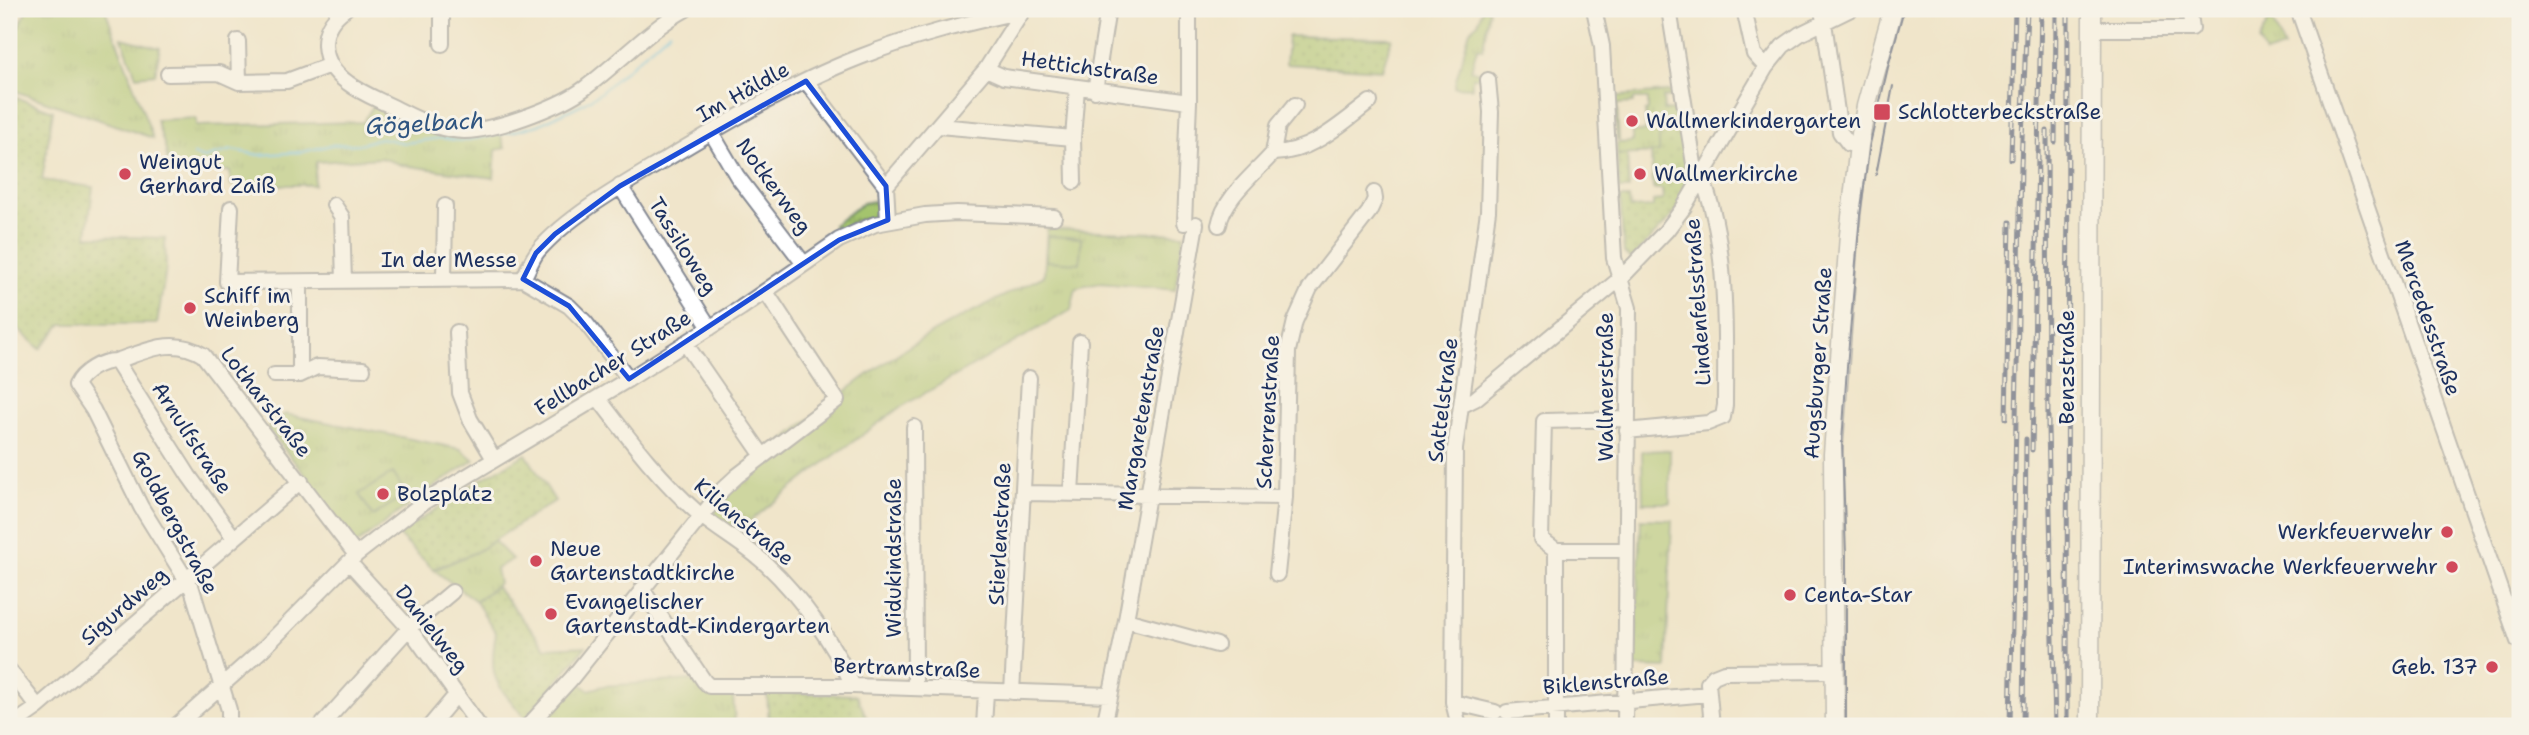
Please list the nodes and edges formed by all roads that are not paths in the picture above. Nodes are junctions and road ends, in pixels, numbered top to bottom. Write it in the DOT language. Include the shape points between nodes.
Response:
graph roads {
  1 [pos="442,9"];
  2 [pos="685,9"];
  3 [pos="1108,9"];
  4 [pos="1189,9"];
  5 [pos="1594,9"];
  6 [pos="1669,9"];
  7 [pos="1744,9"];
  8 [pos="1851,9"];
  9 [pos="1894,9"];
  10 [pos="2092,9"];
  11 [pos="2189,9"];
  12 [pos="2298,9"];
  13 [pos="1023,10"];
  14 [pos="335,11"];
  15 [pos="1823,15"];
  16 [pos="2092,29"];
  17 [pos="238,41"];
  18 [pos="442,44"];
  19 [pos="330,65"];
  20 [pos="1766,68"];
  21 [pos="986,69"];
  22 [pos="168,74"];
  23 [pos="1488,80"];
  24 [pos="806,81"];
  25 [pos="239,82"];
  26 [pos="1077,88"];
  27 [pos="1095,91"];
  28 [pos="1189,102"];
  29 [pos="1370,102"];
  30 [pos="1295,104"];
  31 [pos="939,126"];
  32 [pos="711,132"];
  33 [pos="1073,138"];
  34 [pos="1859,145"];
  35 [pos="1273,153"];
  36 [pos="1702,177"];
  37 [pos="1074,182"];
  38 [pos="886,186"];
  39 [pos="620,187"];
  40 [pos="1374,193"];
  41 [pos="334,205"];
  42 [pos="444,206"];
  43 [pos="231,208"];
  44 [pos="1054,217"];
  45 [pos="888,220"];
  46 [pos="1219,225"];
  47 [pos="804,264"];
  48 [pos="1621,278"];
  49 [pos="523,279"];
  50 [pos="444,280"];
  51 [pos="344,281"];
  52 [pos="300,282"];
  53 [pos="766,292"];
  54 [pos="710,328"];
  55 [pos="457,332"];
  56 [pos="1080,342"];
  57 [pos="685,343"];
  58 [pos="116,361"];
  59 [pos="363,369"];
  60 [pos="274,375"];
  61 [pos="300,375"];
  62 [pos="1029,378"];
  63 [pos="629,379"];
  64 [pos="76,385"];
  65 [pos="598,398"];
  66 [pos="1461,406"];
  67 [pos="1627,425"];
  68 [pos="914,427"];
  69 [pos="764,456"];
  70 [pos="494,459"];
  71 [pos="301,481"];
  72 [pos="1024,493"];
  73 [pos="1071,493"];
  74 [pos="1148,496"];
  75 [pos="1285,497"];
  76 [pos="702,516"];
  77 [pos="234,538"];
  78 [pos="1556,550"];
  79 [pos="1626,550"];
  80 [pos="352,559"];
  81 [pos="1277,574"];
  82 [pos="187,579"];
  83 [pos="642,589"];
  84 [pos="452,592"];
  85 [pos="1126,620"];
  86 [pos="409,628"];
  87 [pos="2518,642"];
  88 [pos="1217,645"];
  89 [pos="9,670"];
  90 [pos="1834,671"];
  91 [pos="222,686"];
  92 [pos="853,686"];
  93 [pos="915,688"];
  94 [pos="1708,688"];
  95 [pos="986,691"];
  96 [pos="1012,692"];
  97 [pos="456,695"];
  98 [pos="1110,695"];
  99 [pos="1453,702"];
  100 [pos="1625,703"];
  101 [pos="38,707"];
  102 [pos="1556,708"];
  103 [pos="11,726"];
  104 [pos="176,726"];
  105 [pos="229,726"];
  106 [pos="321,726"];
  107 [pos="430,726"];
  108 [pos="479,726"];
  109 [pos="528,726"];
  110 [pos="984,726"];
  111 [pos="1104,726"];
  112 [pos="1459,726"];
  113 [pos="1556,726"];
  114 [pos="1625,726"];
  115 [pos="1712,726"];
  116 [pos="1835,726"];
  117 [pos="2090,726"];
  1 -- 18 [label="street"];
  2 -- 19 [label="street" via="583,90 501,125 476,130 460,132 424,121 349,84"];
  3 -- 27 [label="street"];
  4 -- 28 [label="street, Margaretenstraße"];
  5 -- 48 [label="street, Wallmerstraße" via="1602,46 1614,258"];
  6 -- 36 [label="street, Lindenfelsstraße" via="1694,164"];
  7 -- 20 [label="street" via="1755,54"];
  8 -- 15 [label="street"];
  9 -- 34 [label="main road, Augsburger Straße"];
  10 -- 16 [label="main road, Benzstraße"];
  11 -- 16 [label="street" via="2192,29"];
  12 -- 87 [label="street, Mercedesstraße"];
  13 -- 21 [label="street"];
  13 -- 24 [label="street, Im Häldle" via="937,30"];
  14 -- 19 [label="street" via="325,40"];
  15 -- 20 [label="street" via="1783,46"];
  15 -- 34 [label="street" via="1840,132 1849,144"];
  16 -- 117 [label="main road, Benzstraße"];
  17 -- 25 [label="street"];
  19 -- 25 [label="street" via="287,81"];
  20 -- 36 [label="street"];
  21 -- 26 [label="street, Hettichstraße" via="1004,77"];
  21 -- 31 [label="street"];
  22 -- 25 [label="street" via="219,73"];
  23 -- 66 [label="street, Sattelstraße" via="1488,211"];
  24 -- 32 [label="street, Im Häldle"];
  24 -- 38 [label="street"];
  26 -- 27 [label="street, Hettichstraße"];
  26 -- 33 [label="street"];
  27 -- 28 [label="street, Hettichstraße"];
  28 -- 74 [label="street, Margaretenstraße" via="1190,223"];
  29 -- 35 [label="street" via="1311,144 1289,153"];
  30 -- 35 [label="street" via="1278,127"];
  31 -- 33 [label="street"];
  31 -- 38 [label="street"];
  32 -- 39 [label="street, Im Häldle"];
  32 -- 47 [label="street, Notkerweg" via="737,176"];
  33 -- 37 [label="street"];
  34 -- 90 [label="main road, Augsburger Straße" via="1834,428"];
  35 -- 46 [label="street" via="1227,203"];
  36 -- 48 [label="street" via="1665,231"];
  36 -- 67 [label="street, Lindenfelsstraße" via="1712,204 1720,260 1723,417 1708,423"];
  38 -- 45 [label="street"];
  39 -- 49 [label="street, Im Häldle" via="555,234 536,253"];
  39 -- 54 [label="street, Tassiloweg"];
  40 -- 75 [label="street, Scherrenstraße" via="1369,212 1310,288 1295,321 1289,351"];
  41 -- 51 [label="street" via="342,217"];
  42 -- 50 [label="street"];
  43 -- 52 [label="street, In der Messe" via="228,282"];
  44 -- 45 [label="street, Fellbacher Straße" via="957,213"];
  45 -- 47 [label="street, Fellbacher Straße" via="858,230"];
  47 -- 53 [label="street, Fellbacher Straße"];
  48 -- 66 [label="street"];
  48 -- 67 [label="street, Wallmerstraße" via="1629,307"];
  49 -- 50 [label="street, In der Messe"];
  49 -- 63 [label="street, In der Messe" via="570,307"];
  50 -- 51 [label="street, In der Messe"];
  51 -- 52 [label="street, In der Messe"];
  52 -- 61 [label="street"];
  53 -- 54 [label="street, Fellbacher Straße"];
  53 -- 69 [label="street" via="837,400"];
  54 -- 57 [label="street, Fellbacher Straße"];
  55 -- 70 [label="street" via="460,393"];
  56 -- 73 [label="street"];
  57 -- 63 [label="street, Fellbacher Straße"];
  57 -- 69 [label="street"];
  58 -- 64 [label="street, Lotharstraße" via="107,361 80,377"];
  58 -- 71 [label="street, Lotharstraße" via="173,344 197,351"];
  58 -- 77 [label="street, Arnulfstraße" via="189,477"];
  59 -- 61 [label="street" via="317,367"];
  60 -- 61 [label="street"];
  62 -- 72 [label="street, Stierlenstraße"];
  63 -- 65 [label="street, Fellbacher Straße"];
  64 -- 82 [label="street, Goldbergstraße" via="141,507"];
  65 -- 70 [label="street, Fellbacher Straße"];
  65 -- 76 [label="street, Kilianstraße" via="654,471"];
  66 -- 99 [label="street, Sattelstraße" via="1455,449"];
  67 -- 78 [label="street" via="1544,421 1541,539"];
  67 -- 79 [label="street, Wallmerstraße"];
  68 -- 93 [label="street, Widukindstraße"];
  69 -- 76 [label="street" via="737,475"];
  70 -- 80 [label="street, Fellbacher Straße" via="424,502"];
  71 -- 77 [label="street, Sigurdweg"];
  71 -- 80 [label="street, Lotharstraße"];
  72 -- 73 [label="street"];
  72 -- 96 [label="street, Stierlenstraße"];
  73 -- 74 [label="street"];
  74 -- 75 [label="street"];
  74 -- 85 [label="street, Margaretenstraße"];
  75 -- 81 [label="street, Scherrenstraße"];
  76 -- 83 [label="street"];
  76 -- 92 [label="street, Kilianstraße" via="766,564 788,587 842,661"];
  77 -- 82 [label="street, Sigurdweg"];
  78 -- 79 [label="street"];
  78 -- 102 [label="street"];
  79 -- 100 [label="street, Wallmerstraße"];
  80 -- 86 [label="street, Danielweg"];
  80 -- 91 [label="street, Fellbacher Straße"];
  82 -- 91 [label="street, Goldbergstraße"];
  82 -- 101 [label="street, Sigurdweg"];
  83 -- 92 [label="street, Bertramstraße" via="709,686"];
  83 -- 109 [label="street"];
  84 -- 86 [label="street"];
  85 -- 88 [label="street"];
  85 -- 98 [label="street, Margaretenstraße"];
  86 -- 97 [label="street, Danielweg"];
  86 -- 106 [label="street"];
  89 -- 101 [label="street"];
  90 -- 94 [label="street, Biklenstraße" via="1724,672 1714,677"];
  90 -- 116 [label="main road, Augsburger Straße"];
  91 -- 104 [label="street, Fellbacher Straße"];
  91 -- 105 [label="street, Goldbergstraße"];
  92 -- 93 [label="street, Bertramstraße"];
  93 -- 95 [label="street, Bertramstraße"];
  94 -- 100 [label="street, Biklenstraße"];
  94 -- 115 [label="street"];
  95 -- 96 [label="street, Bertramstraße"];
  95 -- 110 [label="street"];
  96 -- 98 [label="street, Bertramstraße"];
  97 -- 107 [label="street"];
  97 -- 108 [label="street, Danielweg"];
  98 -- 111 [label="street, Margaretenstraße"];
  99 -- 102 [label="street, Biklenstraße" via="1501,712"];
  99 -- 112 [label="street, Sattelstraße"];
  100 -- 102 [label="street, Biklenstraße"];
  100 -- 114 [label="street, Wallmerstraße"];
  101 -- 103 [label="street, Sigurdweg"];
  102 -- 113 [label="street"];
}
